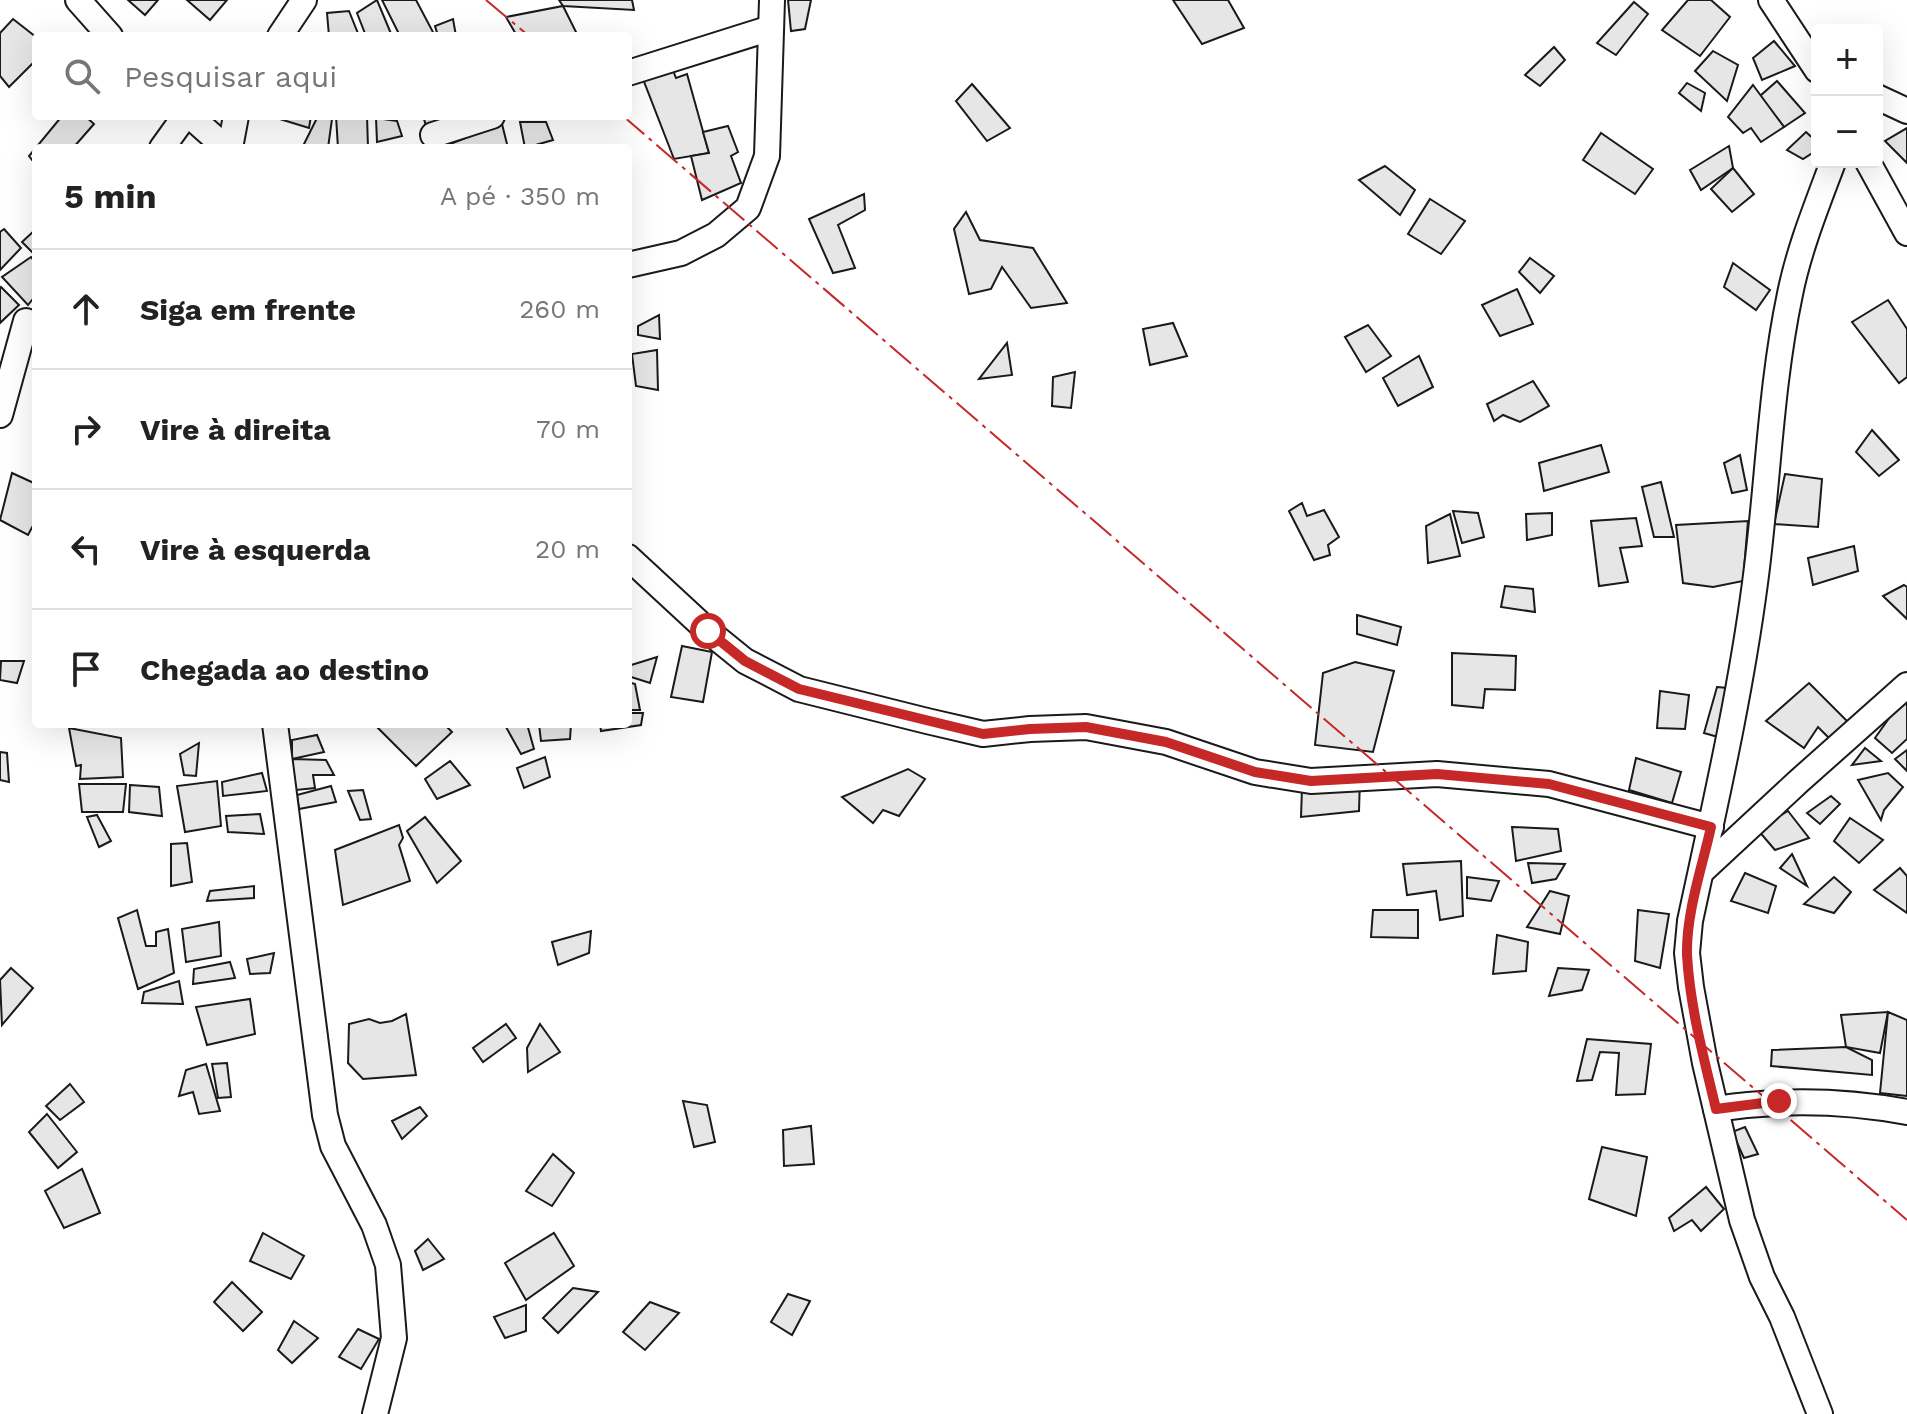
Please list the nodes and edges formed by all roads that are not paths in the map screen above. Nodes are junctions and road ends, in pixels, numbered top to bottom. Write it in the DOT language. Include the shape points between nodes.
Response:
graph roads {
  1 [pos="78,0"];
  2 [pos="304,0"];
  3 [pos="772,0"];
  4 [pos="1771,0"];
  5 [pos="771,28"];
  6 [pos="106,32"];
  7 [pos="283,32"];
  8 [pos="1811,61"];
  9 [pos="632,72"];
  10 [pos="1883,100"];
  11 [pos="1907,111"];
  12 [pos="185,120"];
  13 [pos="193,120"];
  14 [pos="235,120"];
  15 [pos="480,120"];
  16 [pos="433,135"];
  17 [pos="165,144"];
  18 [pos="223,144"];
  19 [pos="229,144"];
  20 [pos="1831,168"];
  21 [pos="1871,168"];
  22 [pos="1907,233"];
  23 [pos="632,264"];
  24 [pos="31,316"];
  25 [pos="0,338"];
  26 [pos="0,415"];
  27 [pos="632,561"];
  28 [pos="1907,685"];
  29 [pos="276,728"];
  30 [pos="1711,827"];
  31 [pos="1701,872"];
  32 [pos="1716,1109"];
  33 [pos="1907,1112"];
  34 [pos="375,1414"];
  35 [pos="1820,1414"];
  1 -- 6 [label="street"];
  2 -- 7 [label="street"];
  3 -- 5 [label="street"];
  4 -- 8 [label="street"];
  5 -- 9 [label="street"];
  5 -- 23 [label="street" via="767,156 748,208 716,235 681,253"];
  10 -- 11 [label="street"];
  12 -- 17 [label="street"];
  13 -- 18 [label="street"];
  14 -- 19 [label="street"];
  15 -- 16 [label="street"];
  20 -- 30 [label="street" via="1790,292 1755,582"];
  21 -- 22 [label="street"];
  24 -- 25 [label="street"];
  24 -- 26 [label="street"];
  27 -- 30 [label="street" via="745,661 799,689 983,734 1086,727 1166,742 1255,772 1311,781 1437,774 1549,784"];
  28 -- 31 [label="street"];
  29 -- 34 [label="street" via="325,1115 333,1146 374,1225 388,1265 394,1338"];
  30 -- 31 [label="street"];
  31 -- 32 [label="street" via="1687,953"];
  32 -- 33 [label="street" via="1804,1100"];
  32 -- 35 [label="street" via="1742,1220"];
}
